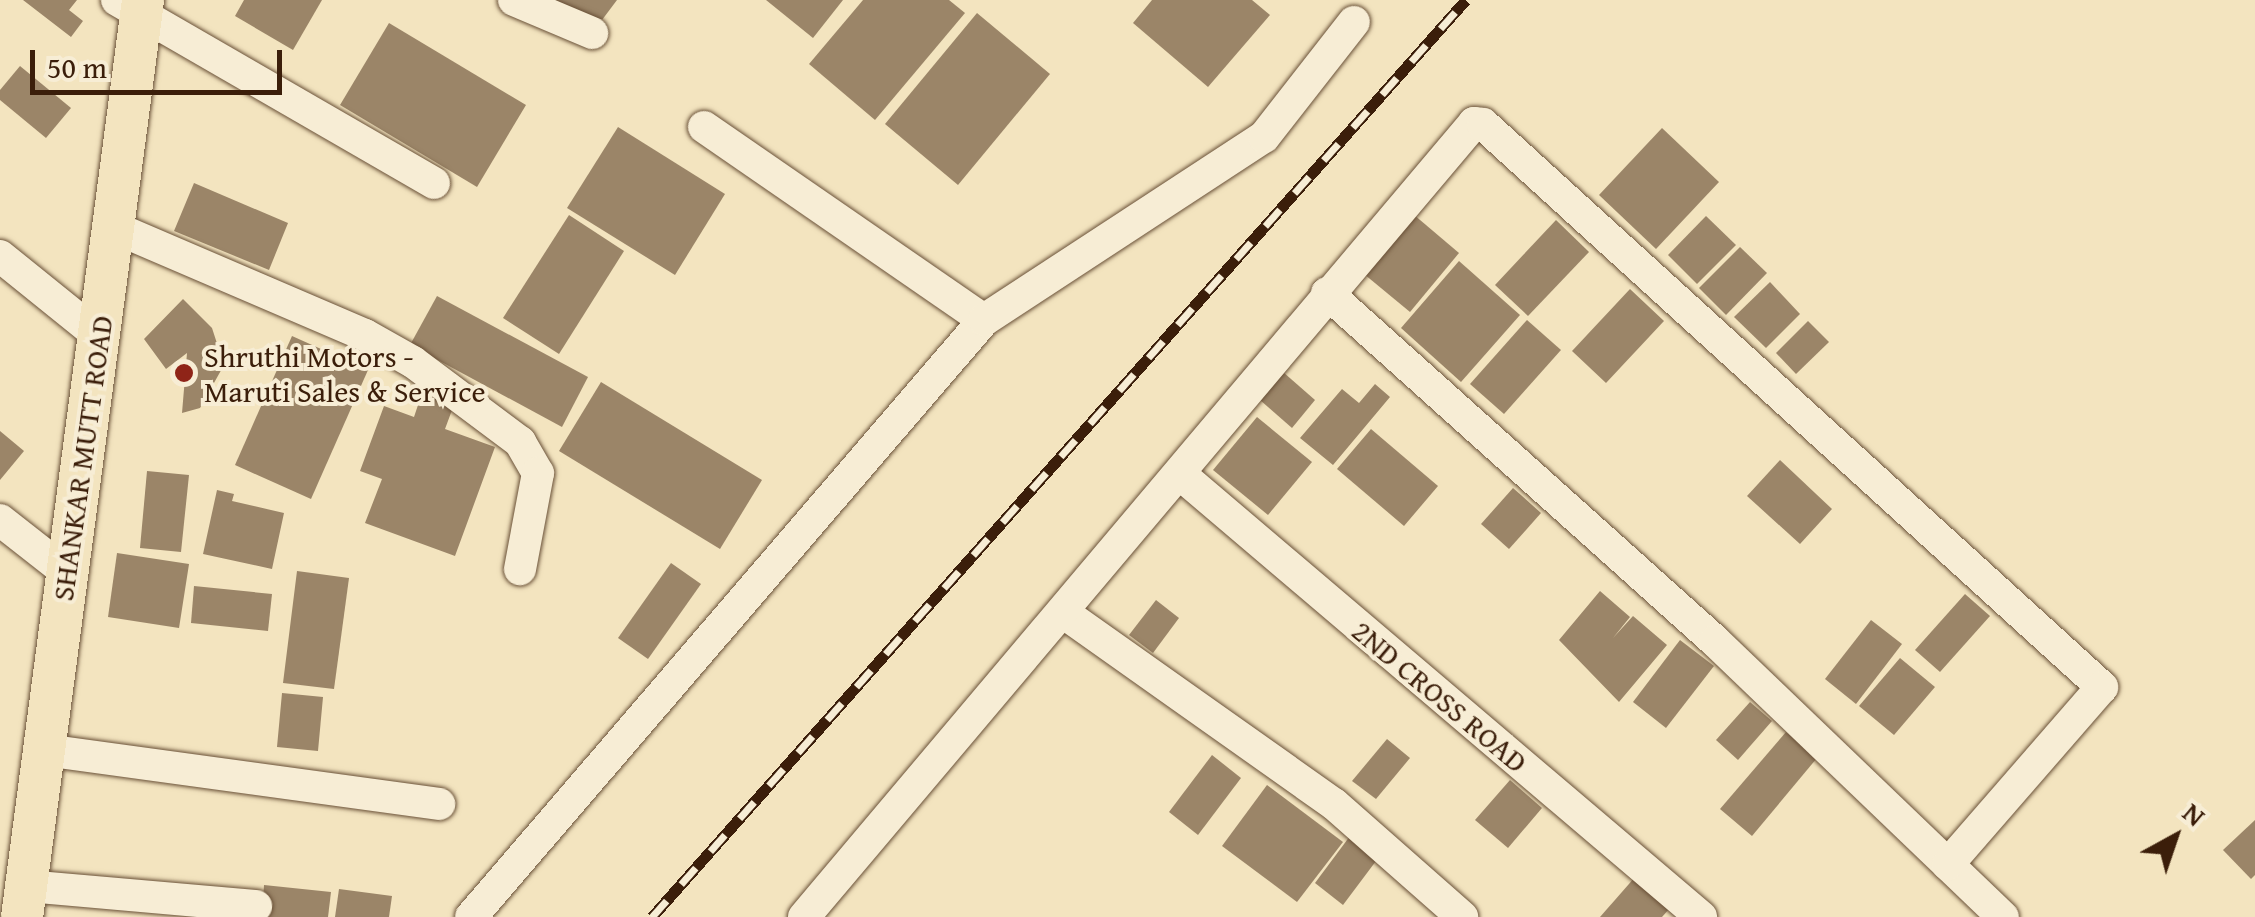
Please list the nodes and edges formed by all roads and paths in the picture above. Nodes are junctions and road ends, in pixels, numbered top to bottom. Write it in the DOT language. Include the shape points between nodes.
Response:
graph roads {
  1 [pos="514,0"];
  2 [pos="134,6"];
  3 [pos="1354,22"];
  4 [pos="592,33"];
  5 [pos="704,127"];
  6 [pos="434,183"];
  7 [pos="113,228"];
  8 [pos="0,256"];
  9 [pos="1326,294"];
  10 [pos="984,320"];
  11 [pos="99,336"];
  12 [pos="1180,474"];
  13 [pos="0,520"];
  14 [pos="520,569"];
  15 [pos="65,571"];
  16 [pos="1064,613"];
  17 [pos="45,750"];
  18 [pos="439,804"];
  19 [pos="1948,864"];
  20 [pos="24,901"];
  21 [pos="256,906"];
  22 [pos="471,917"];
  23 [pos="804,917"];
  24 [pos="1462,917"];
  25 [pos="1701,917"];
  26 [pos="2002,917"];
  1 -- 4 [label="street"];
  2 -- 6 [label="street"];
  2 -- 7 [label="main road, SHANKAR MUTT ROAD"];
  3 -- 10 [label="street" via="1264,136"];
  5 -- 10 [label="street"];
  7 -- 11 [label="main road, SHANKAR MUTT ROAD"];
  7 -- 14 [label="street" via="365,335 520,442 538,473"];
  8 -- 11 [label="street"];
  9 -- 12 [label="street"];
  9 -- 19 [label="street" via="1715,640"];
  9 -- 19 [label="street" via="1466,126 1483,124 2102,687"];
  10 -- 22 [label="street"];
  11 -- 15 [label="main road, SHANKAR MUTT ROAD"];
  12 -- 16 [label="street"];
  12 -- 25 [label="street, 2ND CROSS ROAD"];
  13 -- 15 [label="street"];
  15 -- 17 [label="main road, SHANKAR MUTT ROAD"];
  16 -- 23 [label="street"];
  16 -- 24 [label="street" via="1334,804"];
  17 -- 18 [label="street"];
  17 -- 20 [label="main road, SHANKAR MUTT ROAD"];
  19 -- 26 [label="street"];
  20 -- 21 [label="street"];
}
